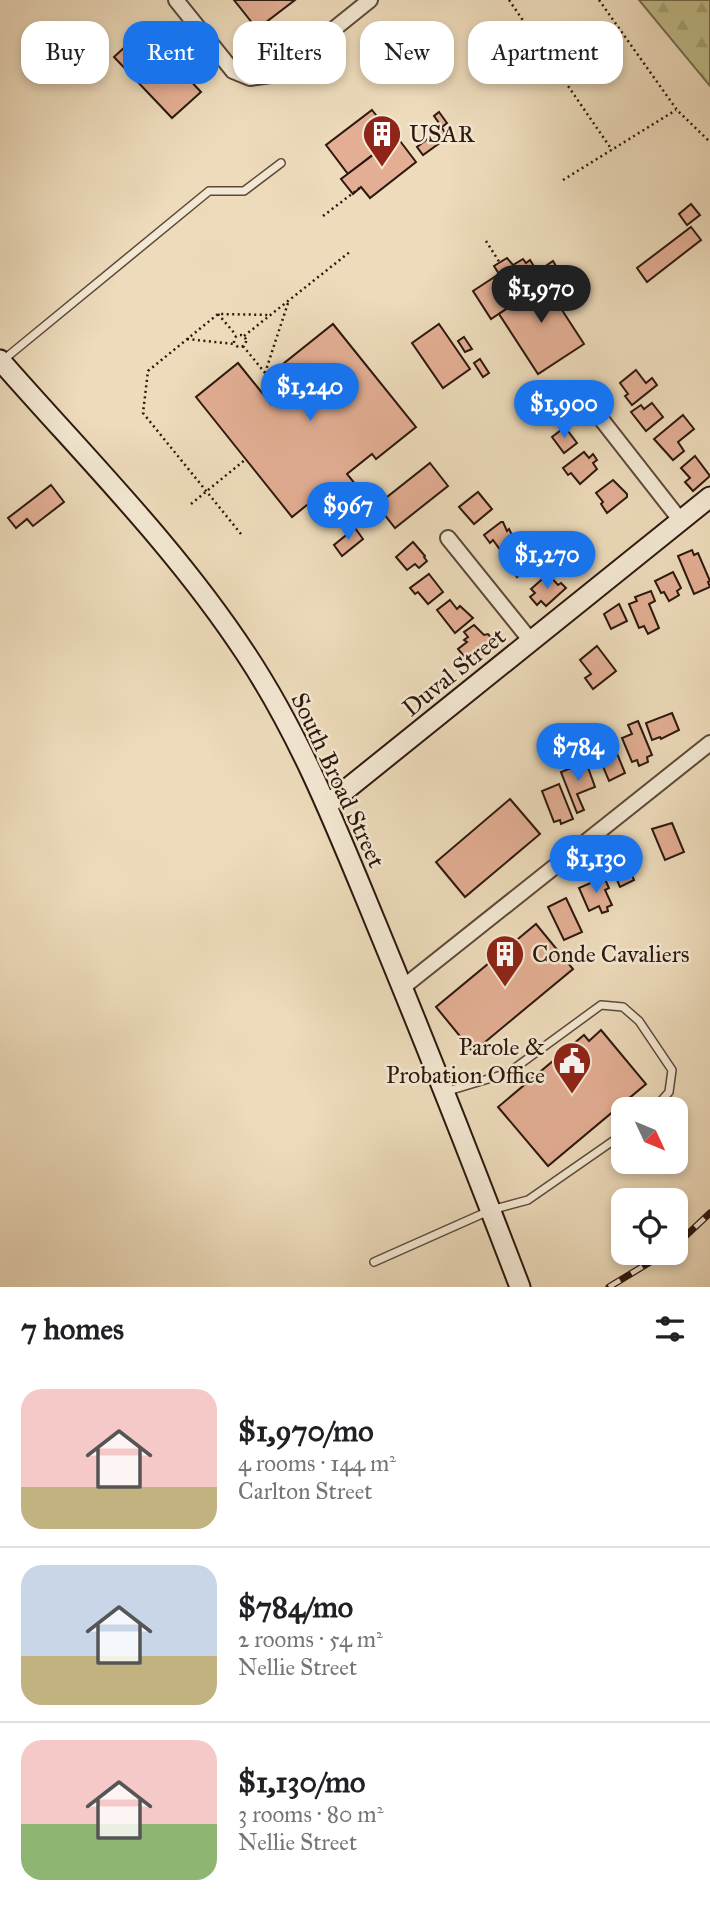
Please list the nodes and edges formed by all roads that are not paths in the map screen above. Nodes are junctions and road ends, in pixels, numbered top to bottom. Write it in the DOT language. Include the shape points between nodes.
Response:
graph roads {
  1 [pos="176,0"];
  2 [pos="370,0"];
  3 [pos="281,163"];
  4 [pos="1,361"];
  5 [pos="598,415"];
  6 [pos="710,497"];
  7 [pos="681,522"];
  8 [pos="448,538"];
  9 [pos="531,641"];
  10 [pos="710,743"];
  11 [pos="327,805"];
  12 [pos="402,988"];
  13 [pos="444,1092"];
  14 [pos="665,1097"];
  15 [pos="611,1142"];
  16 [pos="491,1210"];
  17 [pos="374,1262"];
  18 [pos="520,1287"];
  1 -- 2 [label="street" via="233,71 250,78 278,74"];
  3 -- 4 [label="lane" via="244,191 209,191"];
  4 -- 11 [label="street, South Broad Street" via="205,595 281,711"];
  5 -- 7 [label="street"];
  6 -- 7 [label="street, Duval Street"];
  7 -- 9 [label="street, Duval Street"];
  8 -- 9 [label="street"];
  9 -- 11 [label="street, Duval Street"];
  10 -- 12 [label="street"];
  11 -- 12 [label="street, South Broad Street"];
  12 -- 13 [label="street, South Broad Street"];
  13 -- 14 [label="lane" via="508,1073 601,1005 623,1007 639,1021 672,1070"];
  13 -- 16 [label="street, South Broad Street"];
  15 -- 16 [label="lane" via="528,1200"];
  16 -- 17 [label="lane"];
  16 -- 18 [label="street, South Broad Street"];
}
